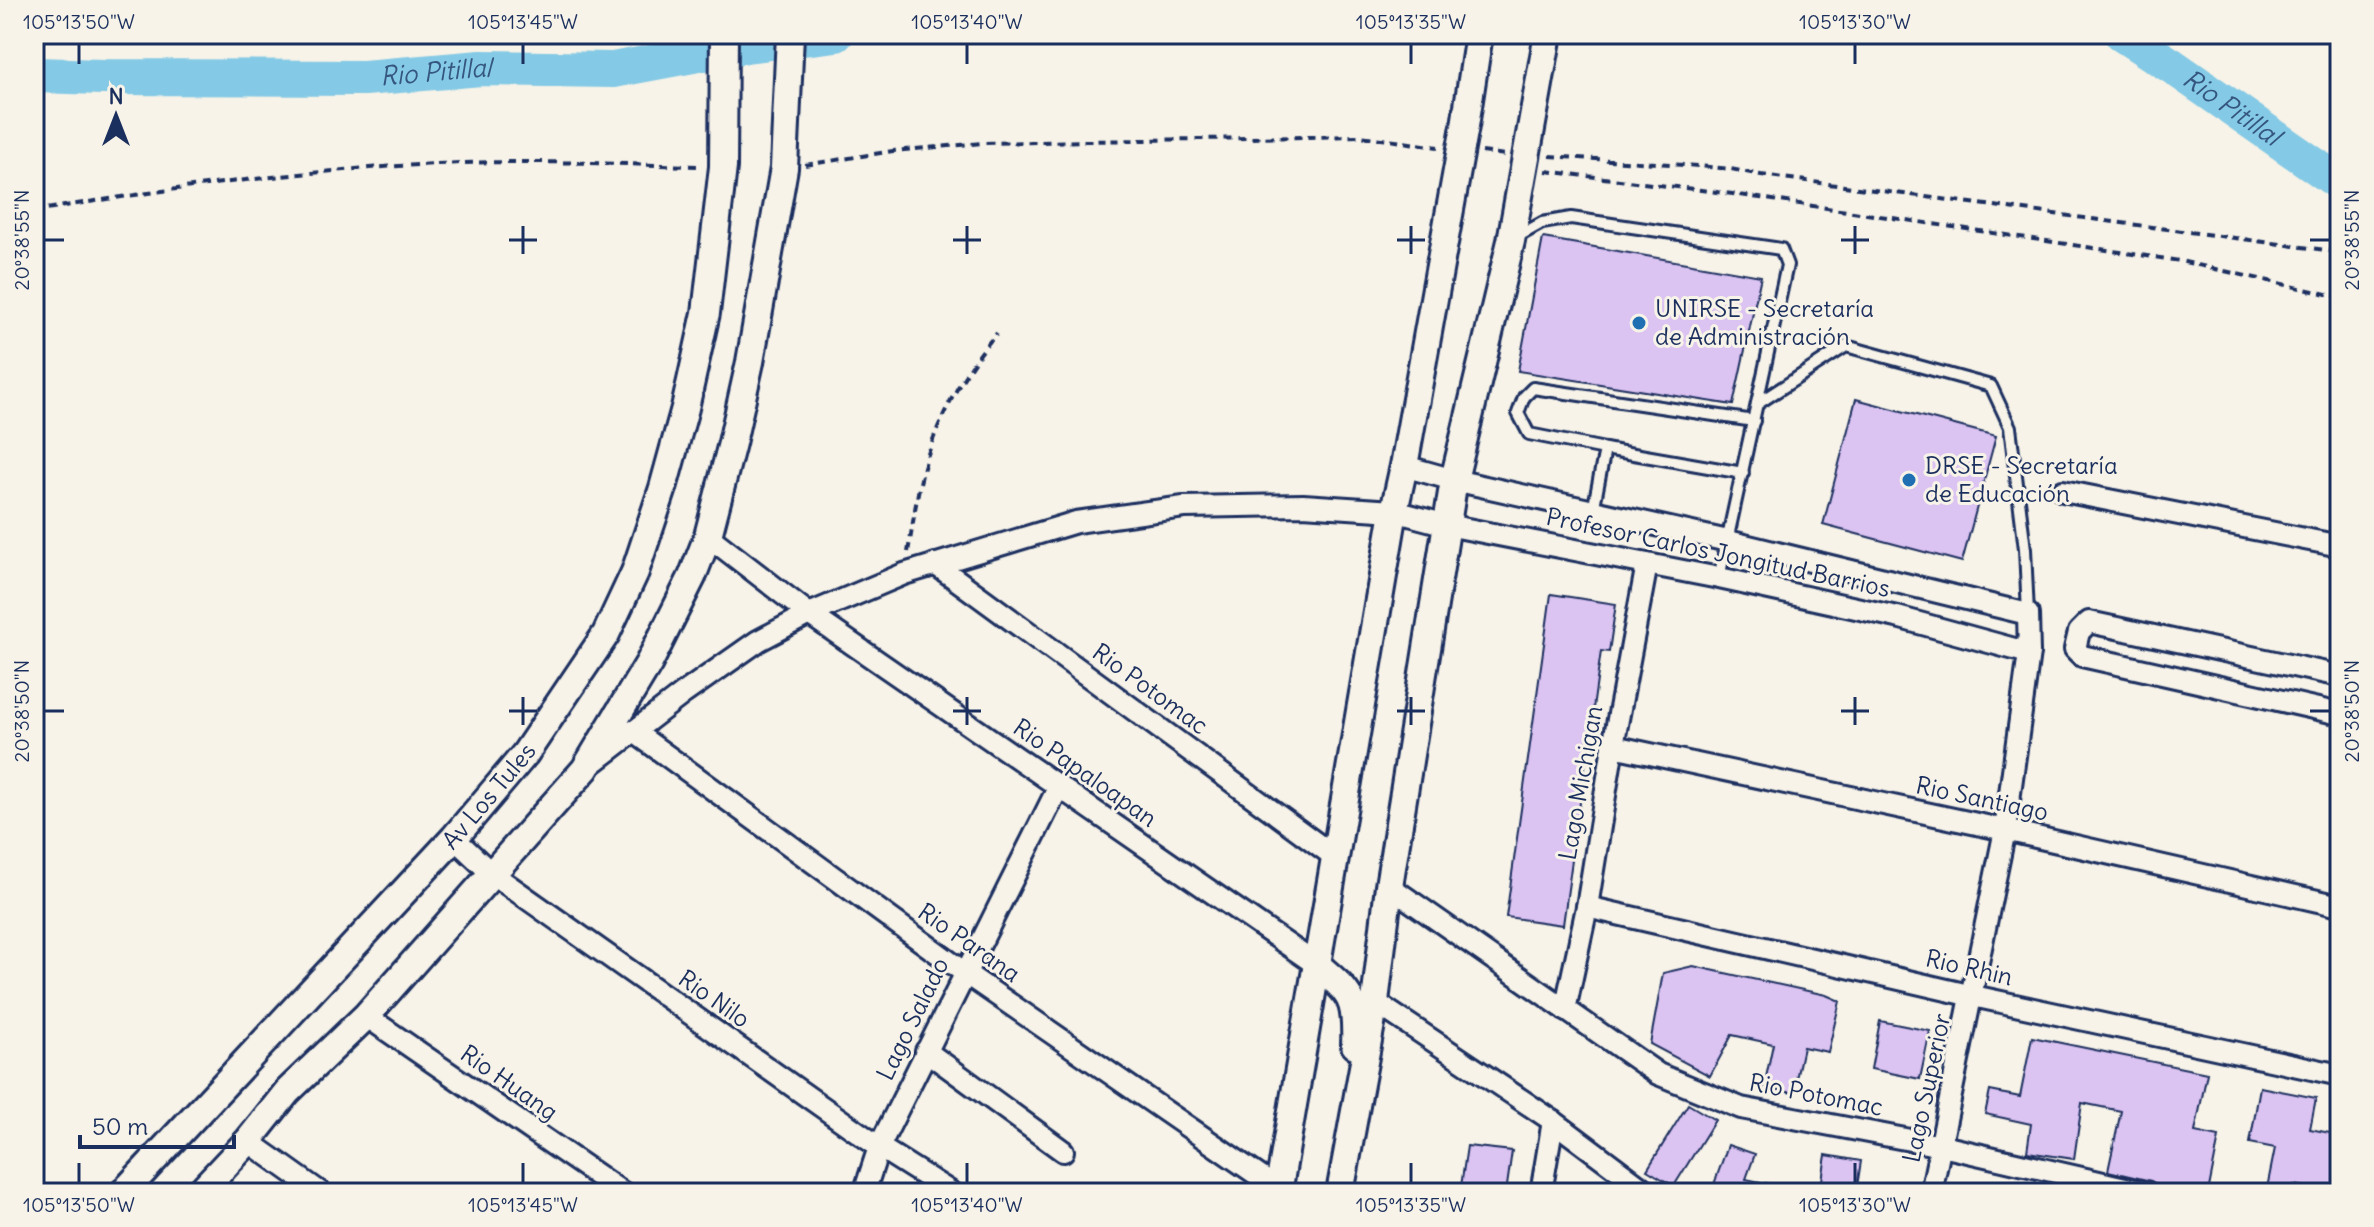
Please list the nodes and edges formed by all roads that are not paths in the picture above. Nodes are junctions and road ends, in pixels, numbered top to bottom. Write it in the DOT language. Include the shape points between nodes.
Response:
graph roads {
  1 [pos="724,34"];
  2 [pos="790,34"];
  3 [pos="1479,34"];
  4 [pos="1548,34"];
  5 [pos="1511,241"];
  6 [pos="1757,404"];
  7 [pos="1754,421"];
  8 [pos="1605,449"];
  9 [pos="1404,466"];
  10 [pos="1743,473"];
  11 [pos="1454,480"];
  12 [pos="2063,491"];
  13 [pos="1394,511"];
  14 [pos="1593,511"];
  15 [pos="1447,525"];
  16 [pos="708,536"];
  17 [pos="1728,541"];
  18 [pos="2340,546"];
  19 [pos="935,564"];
  20 [pos="1647,564"];
  21 [pos="1719,578"];
  22 [pos="1906,584"];
  23 [pos="809,614"];
  24 [pos="2028,614"];
  25 [pos="1897,617"];
  26 [pos="2029,653"];
  27 [pos="2340,676"];
  28 [pos="2340,714"];
  29 [pos="633,731"];
  30 [pos="1613,746"];
  31 [pos="585,769"];
  32 [pos="1059,786"];
  33 [pos="2005,830"];
  34 [pos="454,838"];
  35 [pos="1335,857"];
  36 [pos="491,873"];
  37 [pos="1389,886"];
  38 [pos="2340,906"];
  39 [pos="1587,907"];
  40 [pos="1317,965"];
  41 [pos="965,973"];
  42 [pos="1973,996"];
  43 [pos="1375,1002"];
  44 [pos="1565,1010"];
  45 [pos="366,1016"];
  46 [pos="926,1051"];
  47 [pos="2340,1075"];
  48 [pos="1553,1121"];
  49 [pos="248,1141"];
  50 [pos="1347,1144"];
  51 [pos="1942,1146"];
  52 [pos="879,1147"];
  53 [pos="1063,1151"];
  54 [pos="1278,1191"];
  55 [pos="123,1193"];
  56 [pos="199,1193"];
  57 [pos="321,1193"];
  58 [pos="623,1193"];
  59 [pos="864,1193"];
  60 [pos="952,1193"];
  61 [pos="1340,1193"];
  62 [pos="1541,1193"];
  63 [pos="1649,1193"];
  64 [pos="1931,1193"];
  65 [pos="2147,1193"];
  1 -- 34 [label="main road, Av Los Tules" via="723,167 706,313 685,408 635,572 606,634 571,689"];
  2 -- 16 [label="main road" via="784,168 750,362"];
  3 -- 9 [label="main road"];
  4 -- 5 [label="main road"];
  5 -- 6 [label="lane" via="1542,223 1571,218 1781,249 1787,265"];
  5 -- 11 [label="main road"];
  6 -- 7 [label="lane"];
  6 -- 24 [label="lane" via="1846,346 1991,386 2010,427"];
  7 -- 8 [label="lane" via="1533,388 1524,397 1518,413 1529,434"];
  7 -- 10 [label="lane"];
  8 -- 10 [label="lane"];
  8 -- 14 [label="lane"];
  9 -- 11 [label="street, Profesor Carlos Jongitud Barrios"];
  9 -- 13 [label="main road"];
  10 -- 17 [label="lane"];
  11 -- 14 [label="street, Profesor Carlos Jongitud Barrios"];
  11 -- 15 [label="main road"];
  12 -- 18 [label="street"];
  13 -- 15 [label="street, Profesor Carlos Jongitud Barrios"];
  13 -- 19 [label="street, Profesor Carlos Jongitud Barrios" via="1303,505 1184,507 1076,522"];
  13 -- 35 [label="main road"];
  14 -- 17 [label="street, Profesor Carlos Jongitud Barrios"];
  15 -- 20 [label="street, Profesor Carlos Jongitud Barrios"];
  15 -- 37 [label="main road"];
  16 -- 23 [label="street, Rio Papaloapan"];
  16 -- 31 [label="main road" via="649,663"];
  17 -- 21 [label="lane"];
  17 -- 22 [label="street, Profesor Carlos Jongitud Barrios"];
  19 -- 23 [label="street, Profesor Carlos Jongitud Barrios"];
  19 -- 35 [label="street, Rio Potomac"];
  20 -- 21 [label="street, Profesor Carlos Jongitud Barrios"];
  20 -- 30 [label="street, Lago Michigan"];
  21 -- 25 [label="street, Profesor Carlos Jongitud Barrios"];
  22 -- 24 [label="street, Profesor Carlos Jongitud Barrios"];
  22 -- 25 [label="street"];
  23 -- 29 [label="street, Profesor Carlos Jongitud Barrios" via="758,641"];
  23 -- 32 [label="street, Rio Papaloapan"];
  24 -- 26 [label="street, Lago Superior"];
  25 -- 26 [label="street, Profesor Carlos Jongitud Barrios"];
  26 -- 33 [label="street, Lago Superior"];
  27 -- 28 [label="street" via="2089,622 2079,632 2075,649 2082,656"];
  29 -- 31 [label="street, Profesor Carlos Jongitud Barrios"];
  29 -- 41 [label="street, Rio Parana"];
  30 -- 33 [label="street, Rio Santiago"];
  30 -- 39 [label="street, Lago Michigan"];
  31 -- 36 [label="main road"];
  32 -- 40 [label="street, Rio Papaloapan"];
  32 -- 41 [label="street, Lago Salado"];
  33 -- 38 [label="street, Rio Santiago"];
  33 -- 42 [label="street, Lago Superior"];
  34 -- 36 [label="street, Rio Nilo"];
  34 -- 55 [label="main road, Av Los Tules"];
  35 -- 40 [label="main road"];
  36 -- 45 [label="main road"];
  36 -- 52 [label="street, Rio Nilo"];
  37 -- 43 [label="main road"];
  37 -- 44 [label="street, Rio Potomac"];
  39 -- 42 [label="street, Rio Rhin"];
  39 -- 44 [label="street, Lago Michigan"];
  40 -- 50 [label="main road" via="1347,990 1355,1011"];
  40 -- 54 [label="main road"];
  41 -- 46 [label="street, Lago Salado"];
  41 -- 54 [label="street, Rio Parana"];
  42 -- 47 [label="street, Rio Rhin"];
  42 -- 51 [label="street, Lago Superior"];
  43 -- 48 [label="street"];
  43 -- 50 [label="main road"];
  44 -- 51 [label="street, Rio Potomac" via="1658,1074 1741,1108"];
  45 -- 49 [label="main road" via="287,1092"];
  45 -- 58 [label="street, Rio Huang"];
  46 -- 52 [label="street, Lago Salado"];
  46 -- 53 [label="street"];
  48 -- 62 [label="street"];
  48 -- 63 [label="street"];
  49 -- 56 [label="main road"];
  49 -- 57 [label="street"];
  50 -- 61 [label="main road"];
  51 -- 64 [label="street, Lago Superior"];
  51 -- 65 [label="street, Rio Potomac"];
  52 -- 59 [label="street, Lago Salado"];
  52 -- 60 [label="street, Rio Nilo"];
}
